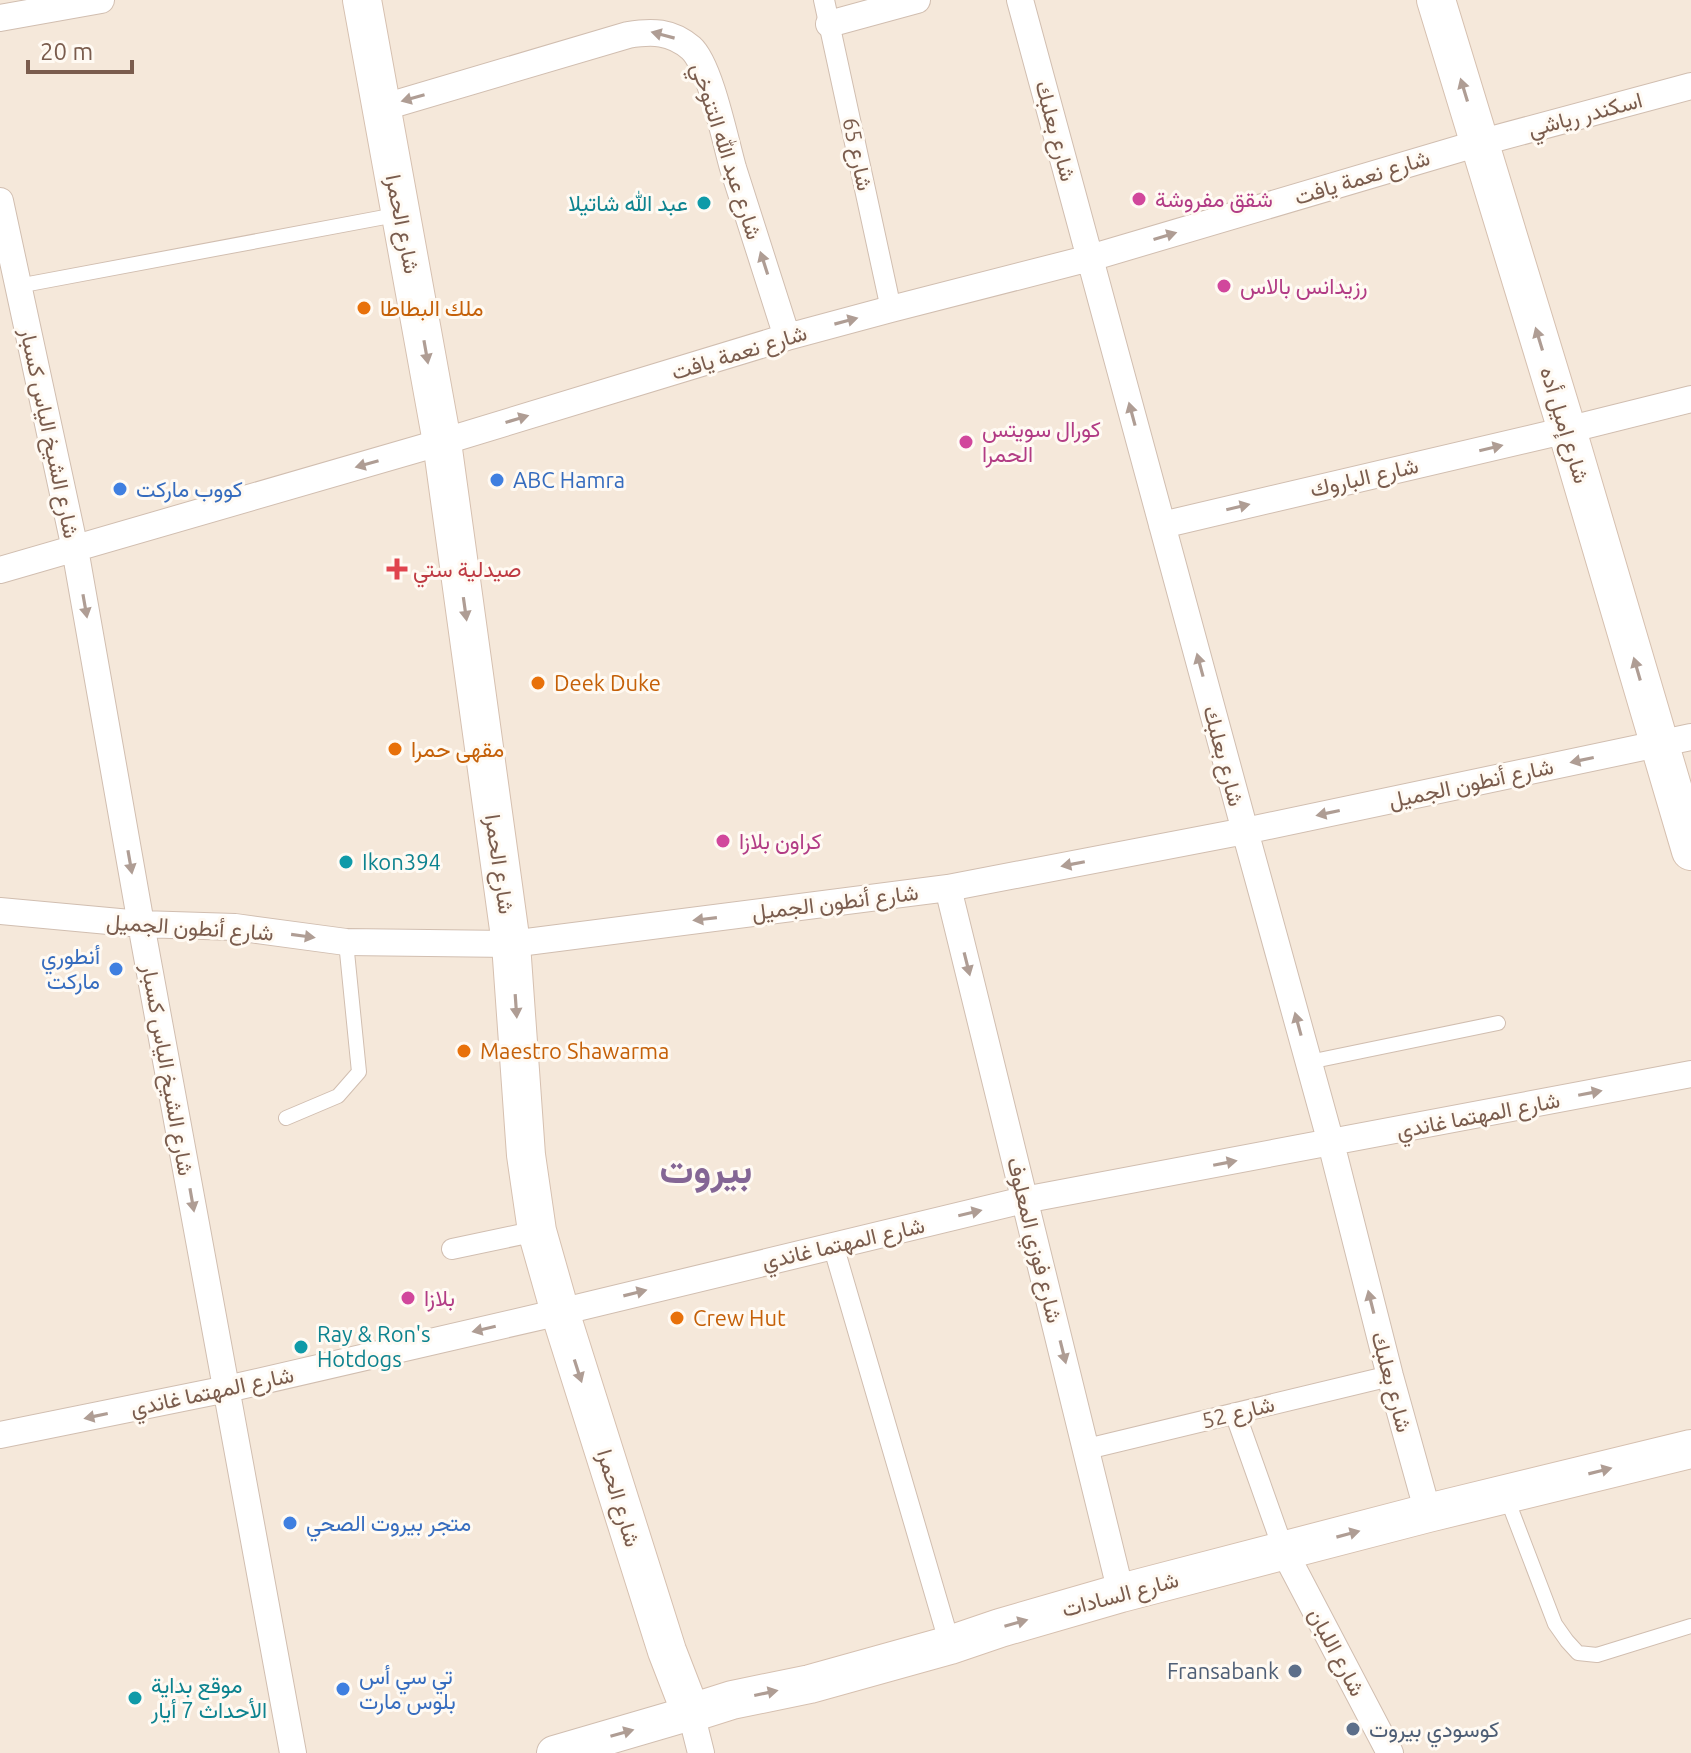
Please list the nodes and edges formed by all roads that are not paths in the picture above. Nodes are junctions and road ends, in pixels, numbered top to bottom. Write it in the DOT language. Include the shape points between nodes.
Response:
graph roads {
  1 [pos="101,0"];
  2 [pos="362,0"];
  3 [pos="917,0"];
  4 [pos="1020,0"];
  5 [pos="1436,0"];
  6 [pos="826,12"];
  7 [pos="0,18"];
  8 [pos="1691,86"];
  9 [pos="381,108"];
  10 [pos="1479,143"];
  11 [pos="0,201"];
  12 [pos="401,214"];
  13 [pos="1090,258"];
  14 [pos="18,286"];
  15 [pos="891,309"];
  16 [pos="787,337"];
  17 [pos="1691,399"];
  18 [pos="1567,430"];
  19 [pos="442,442"];
  20 [pos="1162,525"];
  21 [pos="75,549"];
  22 [pos="0,570"];
  23 [pos="1675,740"];
  24 [pos="1245,831"];
  25 [pos="1691,851"];
  26 [pos="948,888"];
  27 [pos="0,911"];
  28 [pos="141,924"];
  29 [pos="346,942"];
  30 [pos="511,944"];
  31 [pos="1498,1023"];
  32 [pos="1309,1062"];
  33 [pos="1691,1074"];
  34 [pos="286,1118"];
  35 [pos="1331,1143"];
  36 [pos="1024,1200"];
  37 [pos="537,1231"];
  38 [pos="833,1245"];
  39 [pos="452,1249"];
  40 [pos="560,1312"];
  41 [pos="1390,1376"];
  42 [pos="227,1389"];
  43 [pos="1235,1413"];
  44 [pos="0,1435"];
  45 [pos="1087,1449"];
  46 [pos="1691,1449"];
  47 [pos="1506,1494"];
  48 [pos="1428,1513"];
  49 [pos="1284,1551"];
  50 [pos="1121,1593"];
  51 [pos="1691,1626"];
  52 [pos="950,1645"];
  53 [pos="695,1741"];
  54 [pos="293,1753"];
  55 [pos="554,1753"];
  56 [pos="1390,1753"];
  1 -- 7 [label="street"];
  2 -- 9 [label="main road, شارع الحمرا"];
  3 -- 6 [label="street"];
  4 -- 13 [label="street, شارع بعلبك"];
  10 -- 5 [label="main road, شارع إميل أده, one-way"];
  6 -- 15 [label="street, شارع 65"];
  8 -- 10 [label="street, اسكندر رياشي"];
  9 -- 12 [label="main road, شارع الحمرا"];
  16 -- 9 [label="street, شارع عبد الله التنوخي, one-way" via="703,64 668,33 628,35"];
  13 -- 10 [label="street, شارع نعمة يافت, one-way"];
  18 -- 10 [label="main road, شارع إميل أده, one-way"];
  11 -- 14 [label="street, شارع الشيخ الياس كسبار"];
  12 -- 14 [label="lane"];
  12 -- 19 [label="main road, شارع الحمرا, one-way"];
  13 -- 15 [label="street, شارع نعمة يافت"];
  20 -- 13 [label="street, شارع بعلبك, one-way"];
  14 -- 21 [label="street, شارع الشيخ الياس كسبار"];
  16 -- 15 [label="street, شارع نعمة يافت, one-way"];
  19 -- 16 [label="street, شارع نعمة يافت, one-way"];
  17 -- 18 [label="street, شارع الباروك"];
  20 -- 18 [label="street, شارع الباروك, one-way"];
  23 -- 18 [label="main road, شارع إميل أده, one-way"];
  19 -- 21 [label="street, شارع نعمة يافت, one-way"];
  19 -- 30 [label="main road, شارع الحمرا, one-way"];
  24 -- 20 [label="street, شارع بعلبك, one-way"];
  21 -- 22 [label="street, شارع نعمة يافت"];
  21 -- 28 [label="street, شارع الشيخ الياس كسبار, one-way"];
  23 -- 24 [label="street, شارع أنطون الجميل, one-way"];
  23 -- 25 [label="main road, شارع إميل أده"];
  24 -- 26 [label="street, شارع أنطون الجميل, one-way"];
  32 -- 24 [label="street, شارع بعلبك, one-way"];
  26 -- 30 [label="street, شارع أنطون الجميل, one-way"];
  26 -- 36 [label="street, شارع فوزي المعلوف, one-way"];
  27 -- 28 [label="street, شارع أنطون الجميل"];
  28 -- 29 [label="street, شارع أنطون الجميل, one-way" via="235,927"];
  28 -- 42 [label="street, شارع الشيخ الياس كسبار, one-way"];
  29 -- 30 [label="street, شارع أنطون الجميل"];
  29 -- 34 [label="lane" via="359,1072 338,1096"];
  30 -- 37 [label="main road, شارع الحمرا, one-way" via="526,1155"];
  31 -- 32 [label="lane"];
  32 -- 35 [label="street, شارع بعلبك"];
  35 -- 33 [label="street, شارع المهتما غاندي, one-way"];
  36 -- 35 [label="street, شارع المهتما غاندي, one-way"];
  41 -- 35 [label="street, شارع بعلبك, one-way"];
  38 -- 36 [label="street, شارع المهتما غاندي, one-way"];
  36 -- 45 [label="street, شارع فوزي المعلوف, one-way"];
  37 -- 39 [label="street"];
  37 -- 40 [label="main road, شارع الحمرا"];
  40 -- 38 [label="street, شارع المهتما غاندي, one-way"];
  38 -- 52 [label="street"];
  40 -- 42 [label="street, شارع المهتما غاندي, one-way"];
  40 -- 53 [label="main road, شارع الحمرا, one-way"];
  41 -- 43 [label="street, شارع 52"];
  41 -- 48 [label="street, شارع بعلبك"];
  42 -- 44 [label="street, شارع المهتما غاندي, one-way"];
  42 -- 54 [label="street, شارع الشيخ الياس كسبار"];
  43 -- 45 [label="street, شارع 52"];
  43 -- 49 [label="street"];
  45 -- 50 [label="street, شارع فوزي المعلوف"];
  47 -- 46 [label="main road, شارع السادات, one-way"];
  47 -- 48 [label="main road, شارع السادات"];
  47 -- 51 [label="lane" via="1555,1624 1578,1653 1597,1655"];
  49 -- 48 [label="main road, شارع السادات, one-way"];
  49 -- 50 [label="main road, شارع السادات"];
  49 -- 56 [label="street, شارع اللبان"];
  52 -- 50 [label="main road, شارع السادات, one-way"];
  53 -- 52 [label="main road, شارع السادات, one-way" via="732,1700"];
  55 -- 53 [label="street, شارع السادات, one-way"];
}
